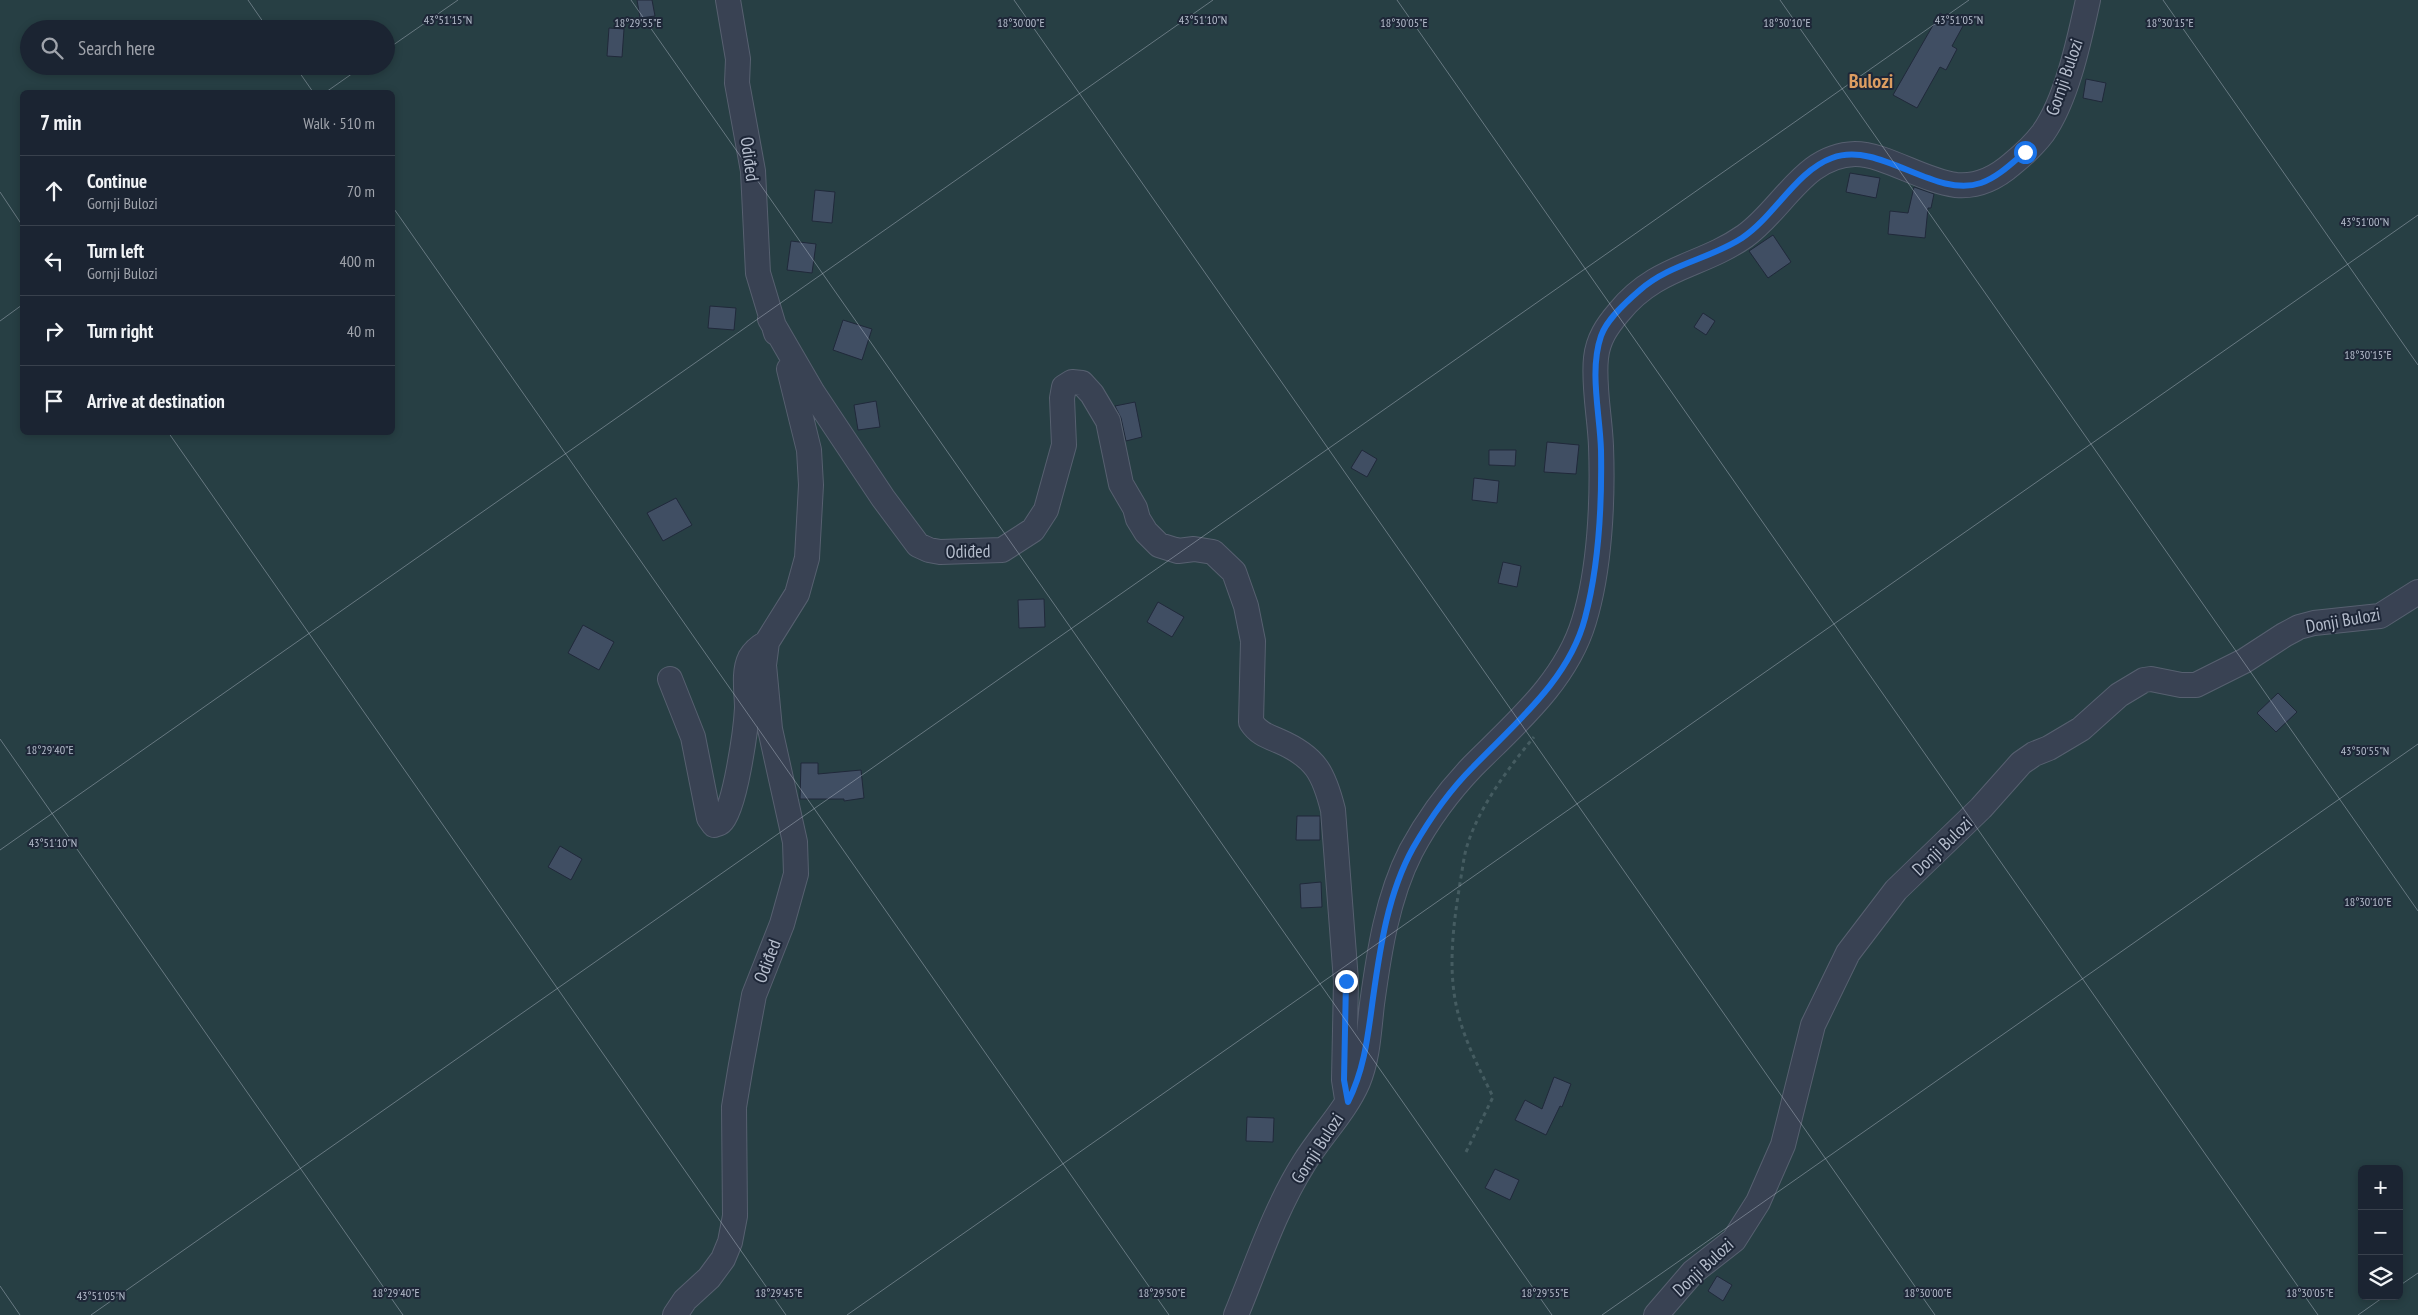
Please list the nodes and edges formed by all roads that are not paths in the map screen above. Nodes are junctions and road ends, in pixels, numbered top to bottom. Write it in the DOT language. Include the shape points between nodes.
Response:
graph roads {
  1 [pos="728,0"];
  2 [pos="2088,0"];
  3 [pos="770,319"];
  4 [pos="2418,592"];
  5 [pos="768,642"];
  6 [pos="670,678"];
  7 [pos="1348,1102"];
  8 [pos="675,1315"];
  9 [pos="1236,1315"];
  10 [pos="1656,1315"];
  1 -- 3 [label="street, Odiđed" via="738,59 737,83 753,171 758,273"];
  2 -- 7 [label="street, Gornji Bulozi" via="2055,110 2043,132 2006,169 1980,184 1956,185 1859,154 1831,158 1811,170 1761,224 1743,238 1676,268 1643,287 1602,333 1596,359 1601,450 1598,530 1585,618 1578,640 1544,692 1512,730 1471,769 1437,810 1411,851 1393,894 1375,982 1365,1057"];
  3 -- 5 [label="street, Odiđed" via="798,399 809,450 812,485 807,558 797,594"];
  3 -- 7 [label="street, Odiđed" via="813,392 918,545 940,552 1002,550 1033,530 1046,510 1055,480 1064,445 1062,398 1064,387 1072,382 1082,383 1108,421 1121,484 1146,532 1159,544 1178,551 1213,552 1234,572 1254,641 1252,722 1257,731 1304,753 1319,770 1327,786 1336,840 1346,981 1344,1080"];
  4 -- 10 [label="street, Donji Bulozi" via="2380,616 2299,627 2244,661 2196,685 2144,680 2119,695 2081,729 2021,763 1981,808 1896,890 1848,953 1813,1025 1783,1145 1758,1202 1734,1240 1693,1272"];
  5 -- 6 [label="street, Odiđed" via="757,648 749,659 746,716 738,772 728,809 721,822 714,825 709,818 693,737"];
  5 -- 8 [label="street, Odiđed" via="764,665 770,729 795,842 796,874 782,924 754,995 734,1107 735,1216 730,1242 722,1260"];
  7 -- 9 [label="street, Gornji Bulozi" via="1304,1163 1286,1196"];
}
